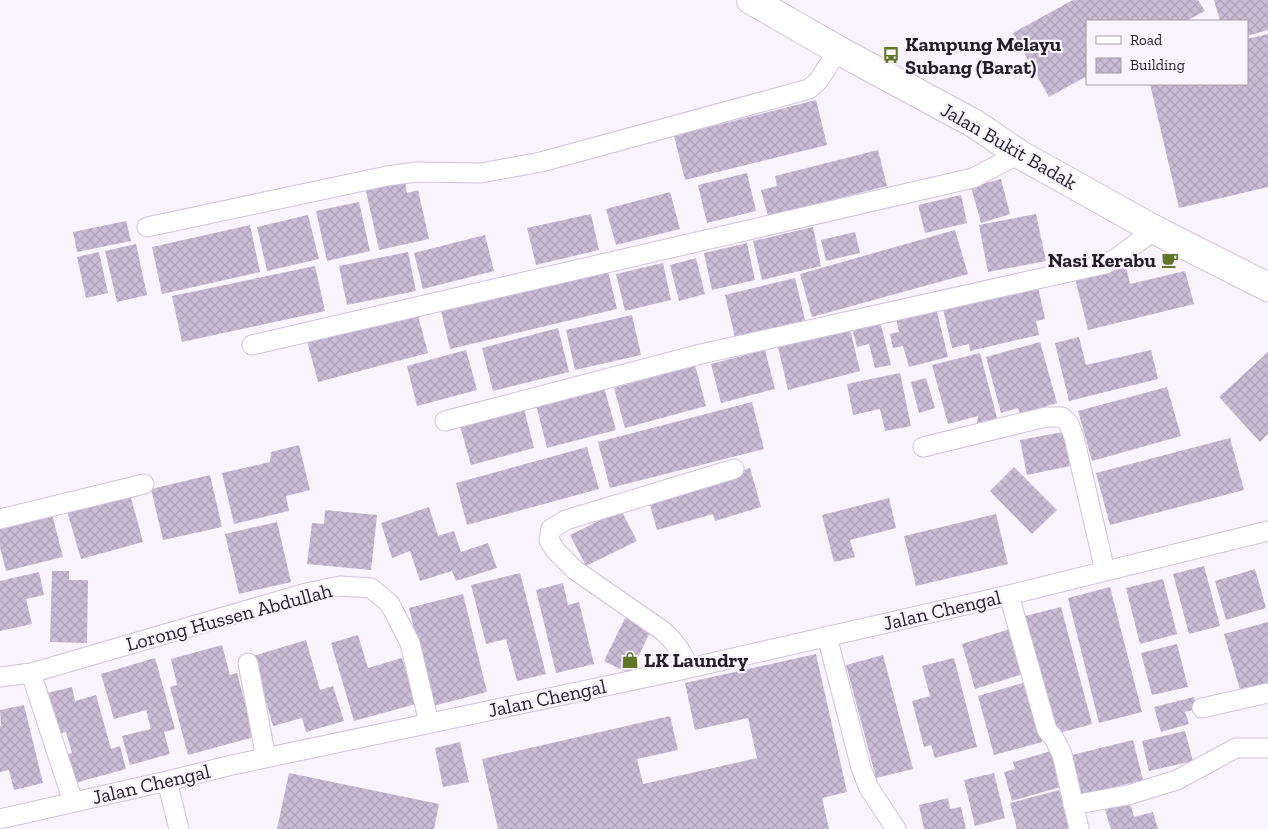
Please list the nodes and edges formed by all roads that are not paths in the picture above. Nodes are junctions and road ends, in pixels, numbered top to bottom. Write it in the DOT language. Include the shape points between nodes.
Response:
graph roads {
  1 [pos="751,0"];
  2 [pos="838,50"];
  3 [pos="1019,154"];
  4 [pos="146,227"];
  5 [pos="1155,230"];
  6 [pos="1268,287"];
  7 [pos="252,345"];
  8 [pos="445,421"];
  9 [pos="923,448"];
  10 [pos="734,468"];
  11 [pos="144,484"];
  12 [pos="0,519"];
  13 [pos="1268,531"];
  14 [pos="1105,571"];
  15 [pos="1009,595"];
  16 [pos="827,636"];
  17 [pos="248,663"];
  18 [pos="689,668"];
  19 [pos="30,673"];
  20 [pos="0,677"];
  21 [pos="1268,693"];
  22 [pos="1202,708"];
  23 [pos="429,723"];
  24 [pos="1268,748"];
  25 [pos="266,758"];
  26 [pos="167,781"];
  27 [pos="73,802"];
  28 [pos="1073,805"];
  29 [pos="0,819"];
  30 [pos="179,829"];
  31 [pos="896,829"];
  32 [pos="1079,829"];
  1 -- 2 [label="main road, Jalan Bukit Badak"];
  2 -- 3 [label="main road, Jalan Bukit Badak" via="975,124"];
  2 -- 4 [label="street" via="819,80 809,89 541,162 481,174 416,172 387,176"];
  3 -- 5 [label="main road, Jalan Bukit Badak"];
  3 -- 7 [label="street" via="973,178"];
  5 -- 6 [label="main road, Jalan Bukit Badak"];
  5 -- 8 [label="street" via="1105,264 701,354"];
  9 -- 14 [label="street" via="1046,417 1062,417 1074,437"];
  10 -- 18 [label="street" via="566,520 551,530 548,540 575,570 673,640"];
  11 -- 12 [label="street"];
  13 -- 14 [label="street, Jalan Chengal"];
  14 -- 15 [label="street, Jalan Chengal"];
  15 -- 16 [label="street, Jalan Chengal"];
  15 -- 28 [label="street" via="1047,730 1062,754"];
  16 -- 18 [label="street, Jalan Chengal"];
  16 -- 31 [label="street" via="861,768 869,788"];
  17 -- 25 [label="street"];
  18 -- 23 [label="street, Jalan Chengal"];
  19 -- 20 [label="street, Lorong Hussen Abdullah"];
  19 -- 23 [label="street, Lorong Hussen Abdullah" via="306,593 340,586 371,588 390,604 410,643"];
  19 -- 27 [label="street"];
  21 -- 22 [label="street"];
  23 -- 25 [label="street, Jalan Chengal"];
  24 -- 28 [label="street" via="1236,748 1177,780 1128,795"];
  25 -- 26 [label="street, Jalan Chengal"];
  26 -- 27 [label="street, Jalan Chengal"];
  26 -- 30 [label="street"];
  27 -- 29 [label="street, Jalan Chengal"];
  28 -- 32 [label="street"];
}
